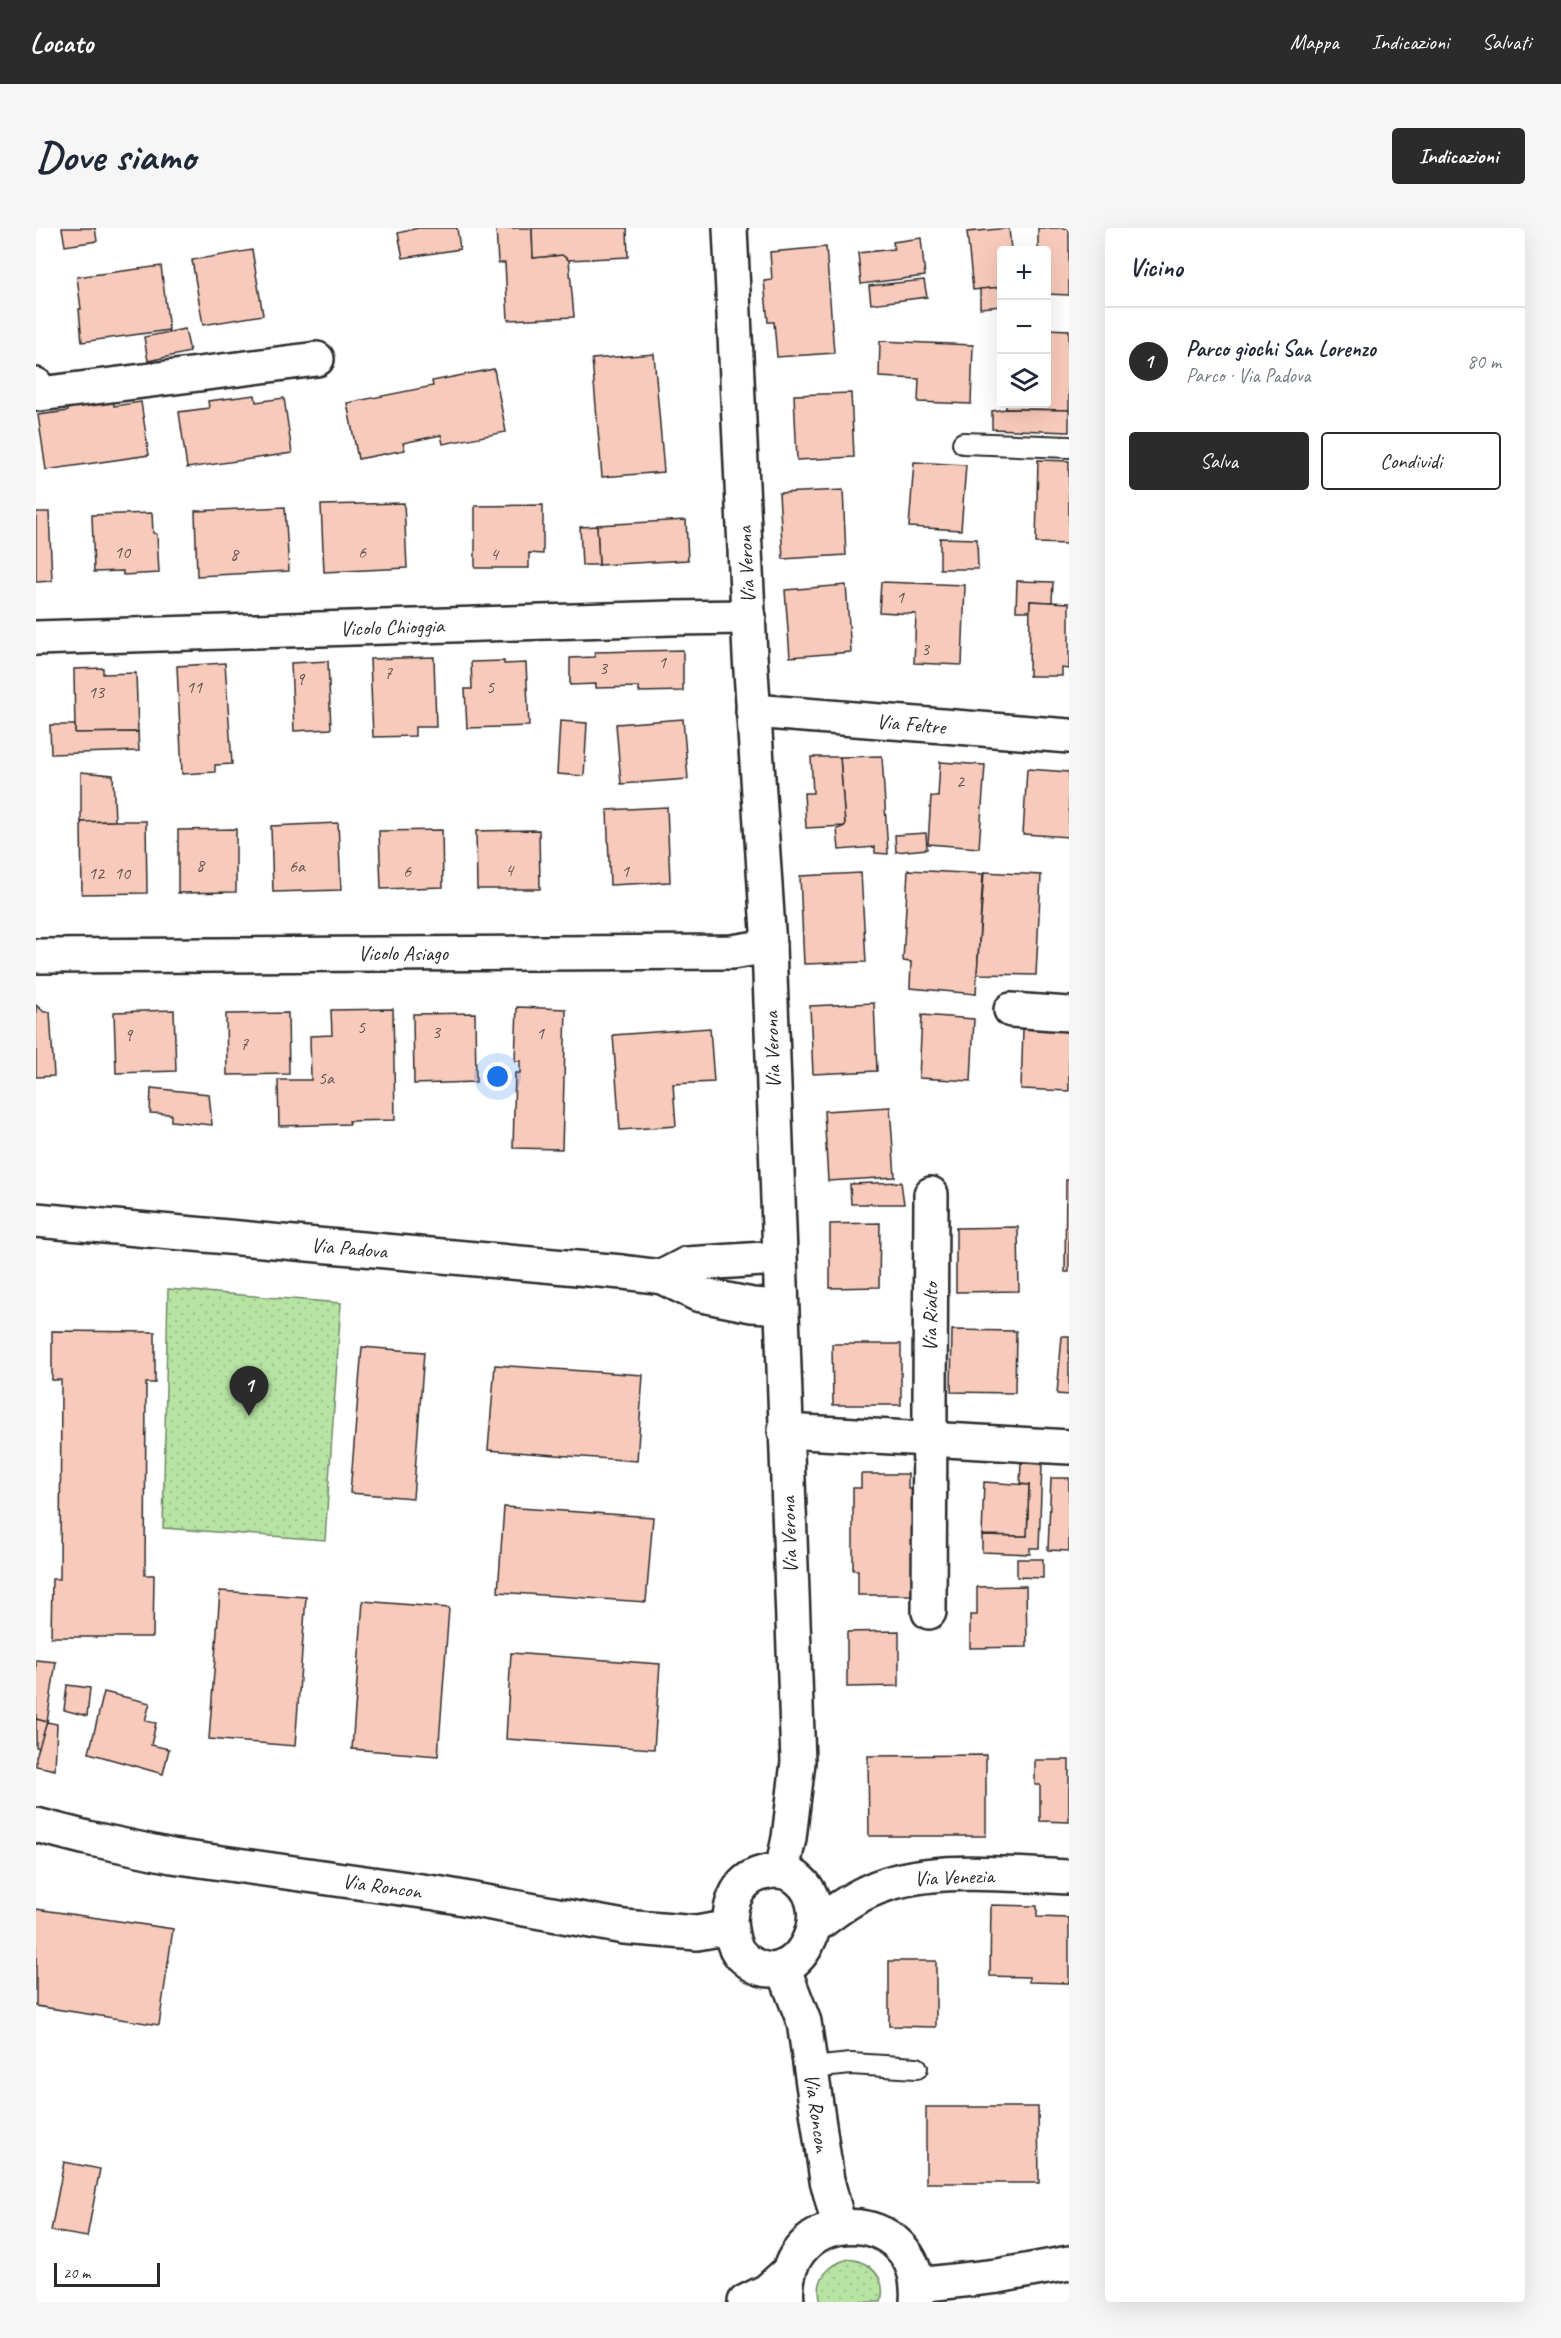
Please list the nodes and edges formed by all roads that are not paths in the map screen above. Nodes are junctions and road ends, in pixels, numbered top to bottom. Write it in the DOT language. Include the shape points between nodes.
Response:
graph roads {
  1 [pos="730,228"];
  2 [pos="317,359"];
  3 [pos="36,385"];
  4 [pos="963,443"];
  5 [pos="1069,447"];
  6 [pos="748,617"];
  7 [pos="36,638"];
  8 [pos="753,711"];
  9 [pos="1069,736"];
  10 [pos="769,946"];
  11 [pos="36,956"];
  12 [pos="1011,1010"];
  13 [pos="1069,1014"];
  14 [pos="931,1194"];
  15 [pos="36,1220"];
  16 [pos="779,1258"];
  17 [pos="662,1277"];
  18 [pos="781,1307"];
  19 [pos="785,1431"];
  20 [pos="930,1439"];
  21 [pos="1069,1447"];
  22 [pos="929,1612"];
  23 [pos="36,1825"];
  24 [pos="782,1871"];
  25 [pos="1069,1877"];
  26 [pos="815,1926"];
  27 [pos="730,1927"];
  28 [pos="783,1967"];
  29 [pos="811,2068"];
  30 [pos="917,2068"];
  31 [pos="839,2226"];
  32 [pos="1069,2263"];
  33 [pos="787,2287"];
  34 [pos="917,2294"];
  35 [pos="744,2302"];
  1 -- 6 [label="street, Via Verona"];
  2 -- 3 [label="street" via="40,394"];
  4 -- 5 [label="lane"];
  6 -- 7 [label="street, Vicolo Chioggia"];
  6 -- 8 [label="street, Via Verona"];
  8 -- 9 [label="street, Via Feltre"];
  8 -- 10 [label="street, Via Verona"];
  10 -- 11 [label="street, Vicolo Asiago" via="732,952"];
  10 -- 16 [label="street, Via Verona"];
  12 -- 13 [label="street"];
  14 -- 20 [label="street, Via Rialto"];
  15 -- 17 [label="street, Via Padova"];
  16 -- 17 [label="street" via="687,1263"];
  16 -- 18 [label="street, Via Verona"];
  17 -- 18 [label="street, Via Padova" via="697,1294"];
  18 -- 19 [label="street, Via Verona"];
  19 -- 20 [label="street"];
  19 -- 24 [label="street, Via Verona" via="798,1762"];
  20 -- 21 [label="street"];
  20 -- 22 [label="street, Via Rialto"];
  23 -- 27 [label="street, Via Roncon" via="172,1856 436,1893 624,1927 698,1933"];
  24 -- 26 [label="street" via="798,1878 807,1889 813,1901"];
  24 -- 27 [label="street" via="763,1873 740,1888 732,1902"];
  25 -- 26 [label="street, Via Venezia" via="915,1876 870,1890"];
  26 -- 28 [label="street" via="800,1956"];
  27 -- 28 [label="street" via="742,1957 756,1966"];
  28 -- 29 [label="street, Via Roncon" via="804,2022"];
  29 -- 30 [label="lane" via="852,2064"];
  29 -- 31 [label="street, Via Roncon" via="827,2180"];
  31 -- 33 [label="street" via="807,2242 796,2256"];
  31 -- 34 [label="street" via="874,2229 891,2238 914,2267"];
  32 -- 34 [label="street"];
  33 -- 35 [label="street"];
}
